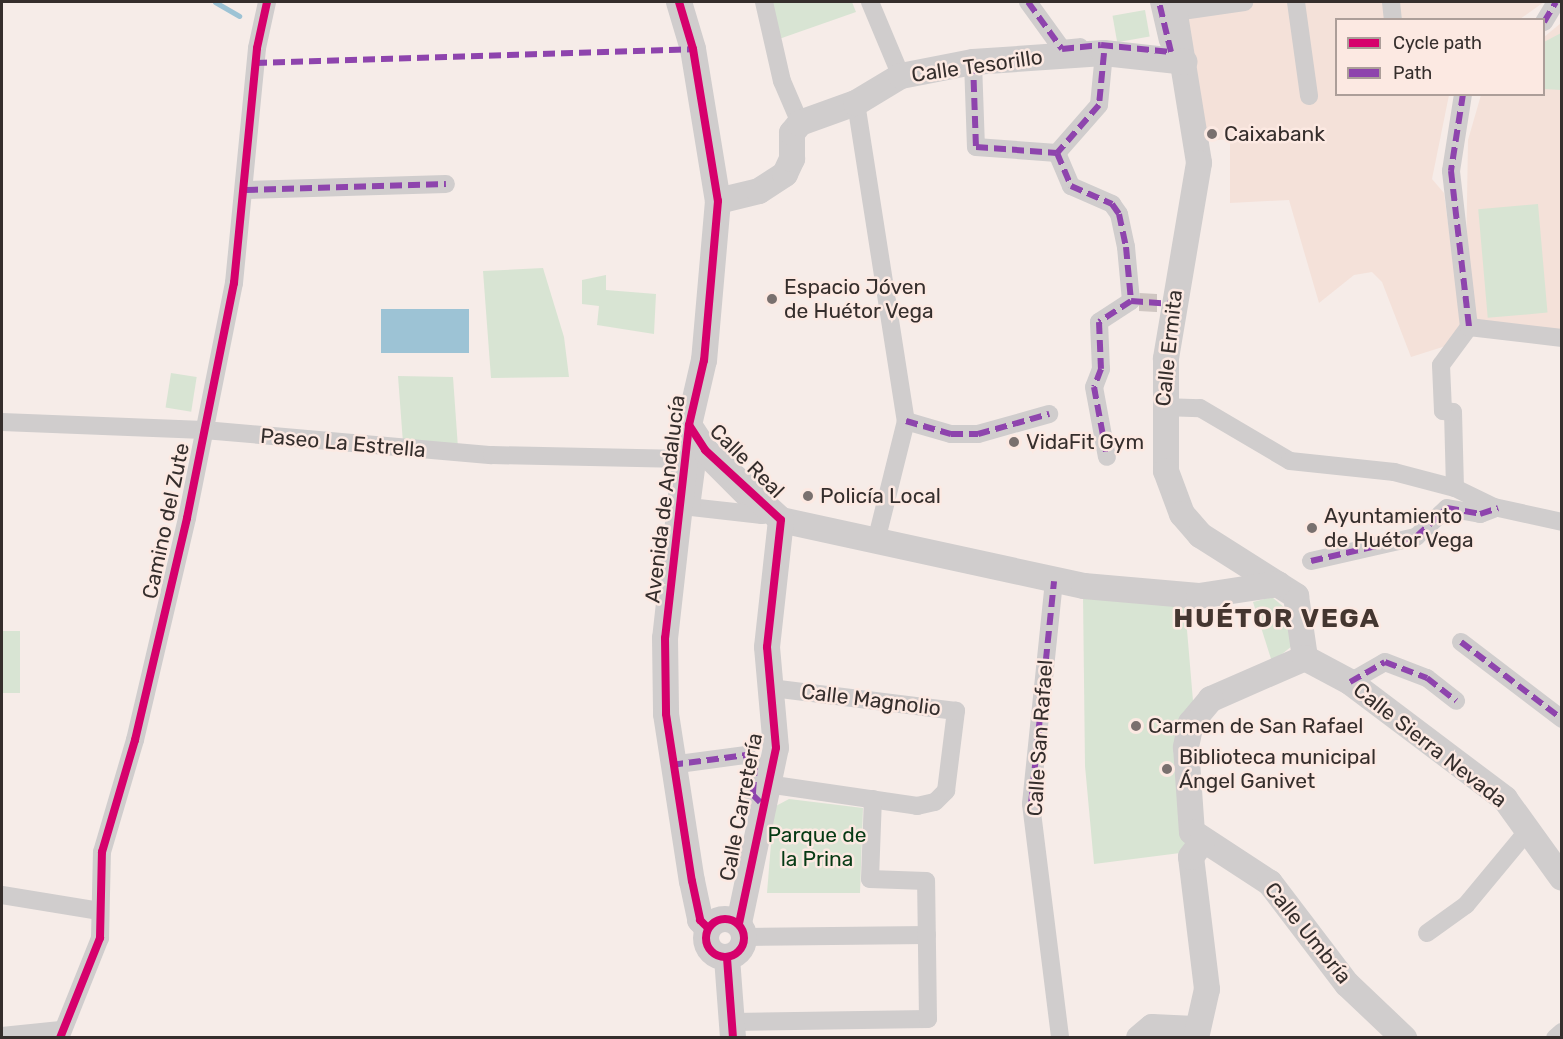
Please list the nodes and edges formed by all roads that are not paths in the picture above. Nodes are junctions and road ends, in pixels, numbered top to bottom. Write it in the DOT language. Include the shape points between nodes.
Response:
graph roads {
  1 [pos="267,2"];
  2 [pos="679,2"];
  3 [pos="764,2"];
  4 [pos="870,2"];
  5 [pos="1028,2"];
  6 [pos="1244,2"];
  7 [pos="1296,2"];
  8 [pos="1390,2"];
  9 [pos="1556,2"];
  10 [pos="1169,5"];
  11 [pos="1393,18"];
  12 [pos="1545,20"];
  13 [pos="1104,53"];
  14 [pos="973,62"];
  15 [pos="1185,62"];
  16 [pos="901,76"];
  17 [pos="1309,96"];
  18 [pos="1463,96"];
  19 [pos="856,104"];
  20 [pos="800,123"];
  21 [pos="1058,153"];
  22 [pos="446,184"];
  23 [pos="246,190"];
  24 [pos="718,201"];
  25 [pos="1469,327"];
  26 [pos="1562,338"];
  27 [pos="1162,407"];
  28 [pos="1049,414"];
  29 [pos="906,421"];
  30 [pos="2,423"];
  31 [pos="688,425"];
  32 [pos="204,430"];
  33 [pos="693,457"];
  34 [pos="1107,457"];
  35 [pos="1455,488"];
  36 [pos="1498,508"];
  37 [pos="781,520"];
  38 [pos="1562,522"];
  39 [pos="876,541"];
  40 [pos="1311,561"];
  41 [pos="1248,576"];
  42 [pos="1054,581"];
  43 [pos="1461,642"];
  44 [pos="1305,658"];
  45 [pos="1350,682"];
  46 [pos="772,688"];
  47 [pos="1456,701"];
  48 [pos="1562,719"];
  49 [pos="671,765"];
  50 [pos="764,793"];
  51 [pos="873,799"];
  52 [pos="1530,828"];
  53 [pos="1202,842"];
  54 [pos="1558,862"];
  55 [pos="2,895"];
  56 [pos="100,911"];
  57 [pos="708,928"];
  58 [pos="742,930"];
  59 [pos="1427,933"];
  60 [pos="927,935"];
  61 [pos="727,958"];
  62 [pos="733,1030"];
  63 [pos="1562,1032"];
  64 [pos="1195,1033"];
  65 [pos="60,1034"];
  66 [pos="2,1036"];
  67 [pos="1140,1036"];
  68 [pos="1060,1038"];
  69 [pos="1404,1038"];
  70 [pos="1555,1038"];
  1 -- 23 [label="street, Camino del Zute" via="255,63"];
  2 -- 24 [label="street, Avenida de Andalucía" via="693,49"];
  3 -- 20 [label="street" via="782,81"];
  4 -- 16 [label="street"];
  5 -- 10 [label="street" via="1062,49 1101,45 1171,52"];
  6 -- 10 [label="street"];
  7 -- 17 [label="street"];
  8 -- 11 [label="street"];
  9 -- 12 [label="street"];
  10 -- 15 [label="street, Calle Ermita"];
  13 -- 14 [label="street, Calle Tesorillo"];
  13 -- 15 [label="street, Calle Tesorillo"];
  13 -- 21 [label="street" via="1099,105"];
  14 -- 16 [label="street, Calle Tesorillo"];
  14 -- 21 [label="street" via="976,147"];
  15 -- 27 [label="street, Calle Ermita" via="1199,163 1167,304"];
  16 -- 19 [label="street, Calle Tesorillo"];
  18 -- 25 [label="street" via="1451,171"];
  19 -- 20 [label="street, Calle Tesorillo"];
  19 -- 29 [label="street"];
  20 -- 24 [label="street" via="792,133 792,159 785,174 759,191"];
  21 -- 34 [label="street" via="1071,186 1112,204 1119,214 1135,301 1099,322 1101,369 1094,387"];
  22 -- 23 [label="street"];
  23 -- 32 [label="street, Camino del Zute" via="234,283"];
  24 -- 31 [label="street, Avenida de Andalucía" via="704,360"];
  25 -- 26 [label="street"];
  25 -- 35 [label="street" via="1441,365 1443,411 1453,412"];
  27 -- 35 [label="street" via="1200,408 1290,461 1377,469"];
  27 -- 41 [label="street, Calle Ermita" via="1166,471 1182,514"];
  28 -- 29 [label="street" via="978,434 951,434"];
  29 -- 39 [label="street"];
  30 -- 32 [label="street, Paseo La Estrella"];
  31 -- 33 [label="street, Avenida de Andalucía"];
  31 -- 37 [label="street, Calle Real" via="705,450"];
  32 -- 33 [label="street, Paseo La Estrella" via="492,455"];
  32 -- 56 [label="street, Camino del Zute" via="135,740 102,852"];
  33 -- 49 [label="street, Avenida de Andalucía" via="665,638"];
  35 -- 36 [label="street"];
  36 -- 38 [label="street"];
  36 -- 40 [label="street" via="1480,514 1447,507 1416,537"];
  37 -- 39 [label="street, Calle Real"];
  37 -- 46 [label="street, Calle Carretería" via="768,603"];
  39 -- 42 [label="street, Calle Real"];
  41 -- 42 [label="street, Calle Real" via="1199,596"];
  41 -- 44 [label="street, Calle Real" via="1278,584 1296,596"];
  42 -- 68 [label="street, Calle San Rafael" via="1031,804"];
  43 -- 48 [label="street"];
  44 -- 45 [label="street, Calle Sierra Nevada"];
  44 -- 53 [label="street" via="1211,699 1191,723 1186,747 1192,831"];
  45 -- 47 [label="street" via="1385,662 1427,678"];
  45 -- 52 [label="street, Calle Sierra Nevada" via="1505,799"];
  46 -- 50 [label="street, Calle Carretería" via="776,748"];
  46 -- 51 [label="street, Calle Magnolio" via="956,711 946,790 935,802"];
  49 -- 50 [label="street" via="746,755 754,764 753,795"];
  49 -- 57 [label="street, Avenida de Andalucía" via="700,920"];
  50 -- 51 [label="street, Calle Magnolio"];
  50 -- 58 [label="street, Calle Carretería"];
  51 -- 60 [label="street" via="870,879 926,881"];
  52 -- 54 [label="street, Calle Sierra Nevada"];
  52 -- 59 [label="street" via="1466,905"];
  53 -- 64 [label="street" via="1191,858 1207,989"];
  53 -- 69 [label="street, Calle Umbría" via="1270,883 1347,984"];
  55 -- 56 [label="street"];
  56 -- 65 [label="street, Camino del Zute" via="100,938"];
  57 -- 58 [label="street" via="717,920"];
  57 -- 61 [label="street" via="711,952"];
  58 -- 60 [label="street"];
  58 -- 61 [label="street" via="743,947"];
  60 -- 62 [label="street" via="928,1019"];
  61 -- 62 [label="street"];
  63 -- 70 [label="street"];
  64 -- 67 [label="street" via="1152,1027"];
  65 -- 66 [label="street"];
}
